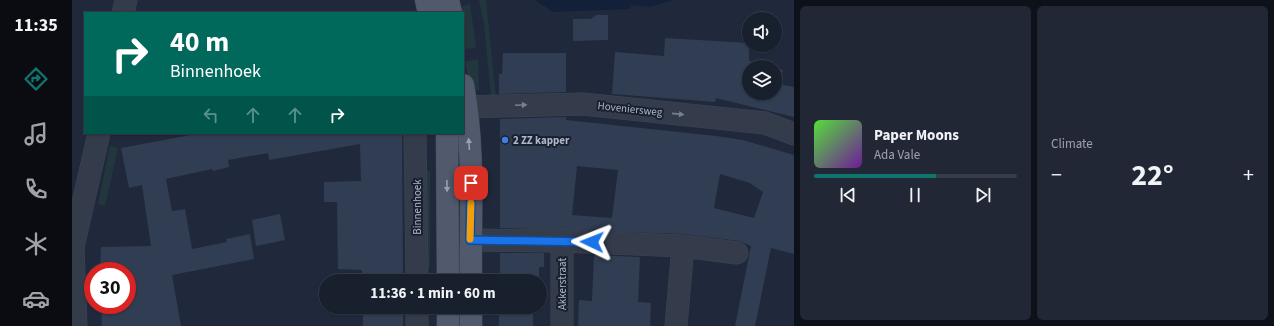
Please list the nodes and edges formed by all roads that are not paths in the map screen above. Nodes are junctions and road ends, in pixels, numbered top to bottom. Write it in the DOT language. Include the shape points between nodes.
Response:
graph roads {
  1 [pos="126,0"];
  2 [pos="426,0"];
  3 [pos="448,0"];
  4 [pos="123,12"];
  5 [pos="429,12"];
  6 [pos="451,12"];
  7 [pos="464,88"];
  8 [pos="471,107"];
  9 [pos="99,134"];
  10 [pos="415,134"];
  11 [pos="447,134"];
  12 [pos="794,134"];
  13 [pos="74,232"];
  14 [pos="470,240"];
  15 [pos="562,241"];
  16 [pos="683,246"];
  17 [pos="737,253"];
  18 [pos="417,274"];
  19 [pos="448,274"];
  20 [pos="471,274"];
  21 [pos="417,314"];
  22 [pos="448,314"];
  23 [pos="471,314"];
  24 [pos="76,326"];
  25 [pos="417,326"];
  26 [pos="448,326"];
  27 [pos="471,326"];
  28 [pos="562,326"];
  29 [pos="676,326"];
  1 -- 4 [label="street"];
  2 -- 5 [label="main road"];
  3 -- 6 [label="main road"];
  7 -- 8 [label="main road"];
  8 -- 12 [label="street, Hoveniersweg, one-way" via="583,104 765,123"];
  14 -- 8 [label="main road, one-way"];
  9 -- 13 [label="street"];
  10 -- 18 [label="street, Binnenhoek"];
  11 -- 19 [label="main road, one-way"];
  13 -- 24 [label="street"];
  14 -- 15 [label="street, Akkerstraat"];
  14 -- 20 [label="main road"];
  15 -- 16 [label="street, Akkerstraat"];
  15 -- 28 [label="street, Akkerstraat"];
  16 -- 17 [label="street, Akkerstraat"];
  16 -- 29 [label="street"];
  21 -- 25 [label="street"];
  22 -- 26 [label="main road"];
  23 -- 27 [label="main road"];
}
